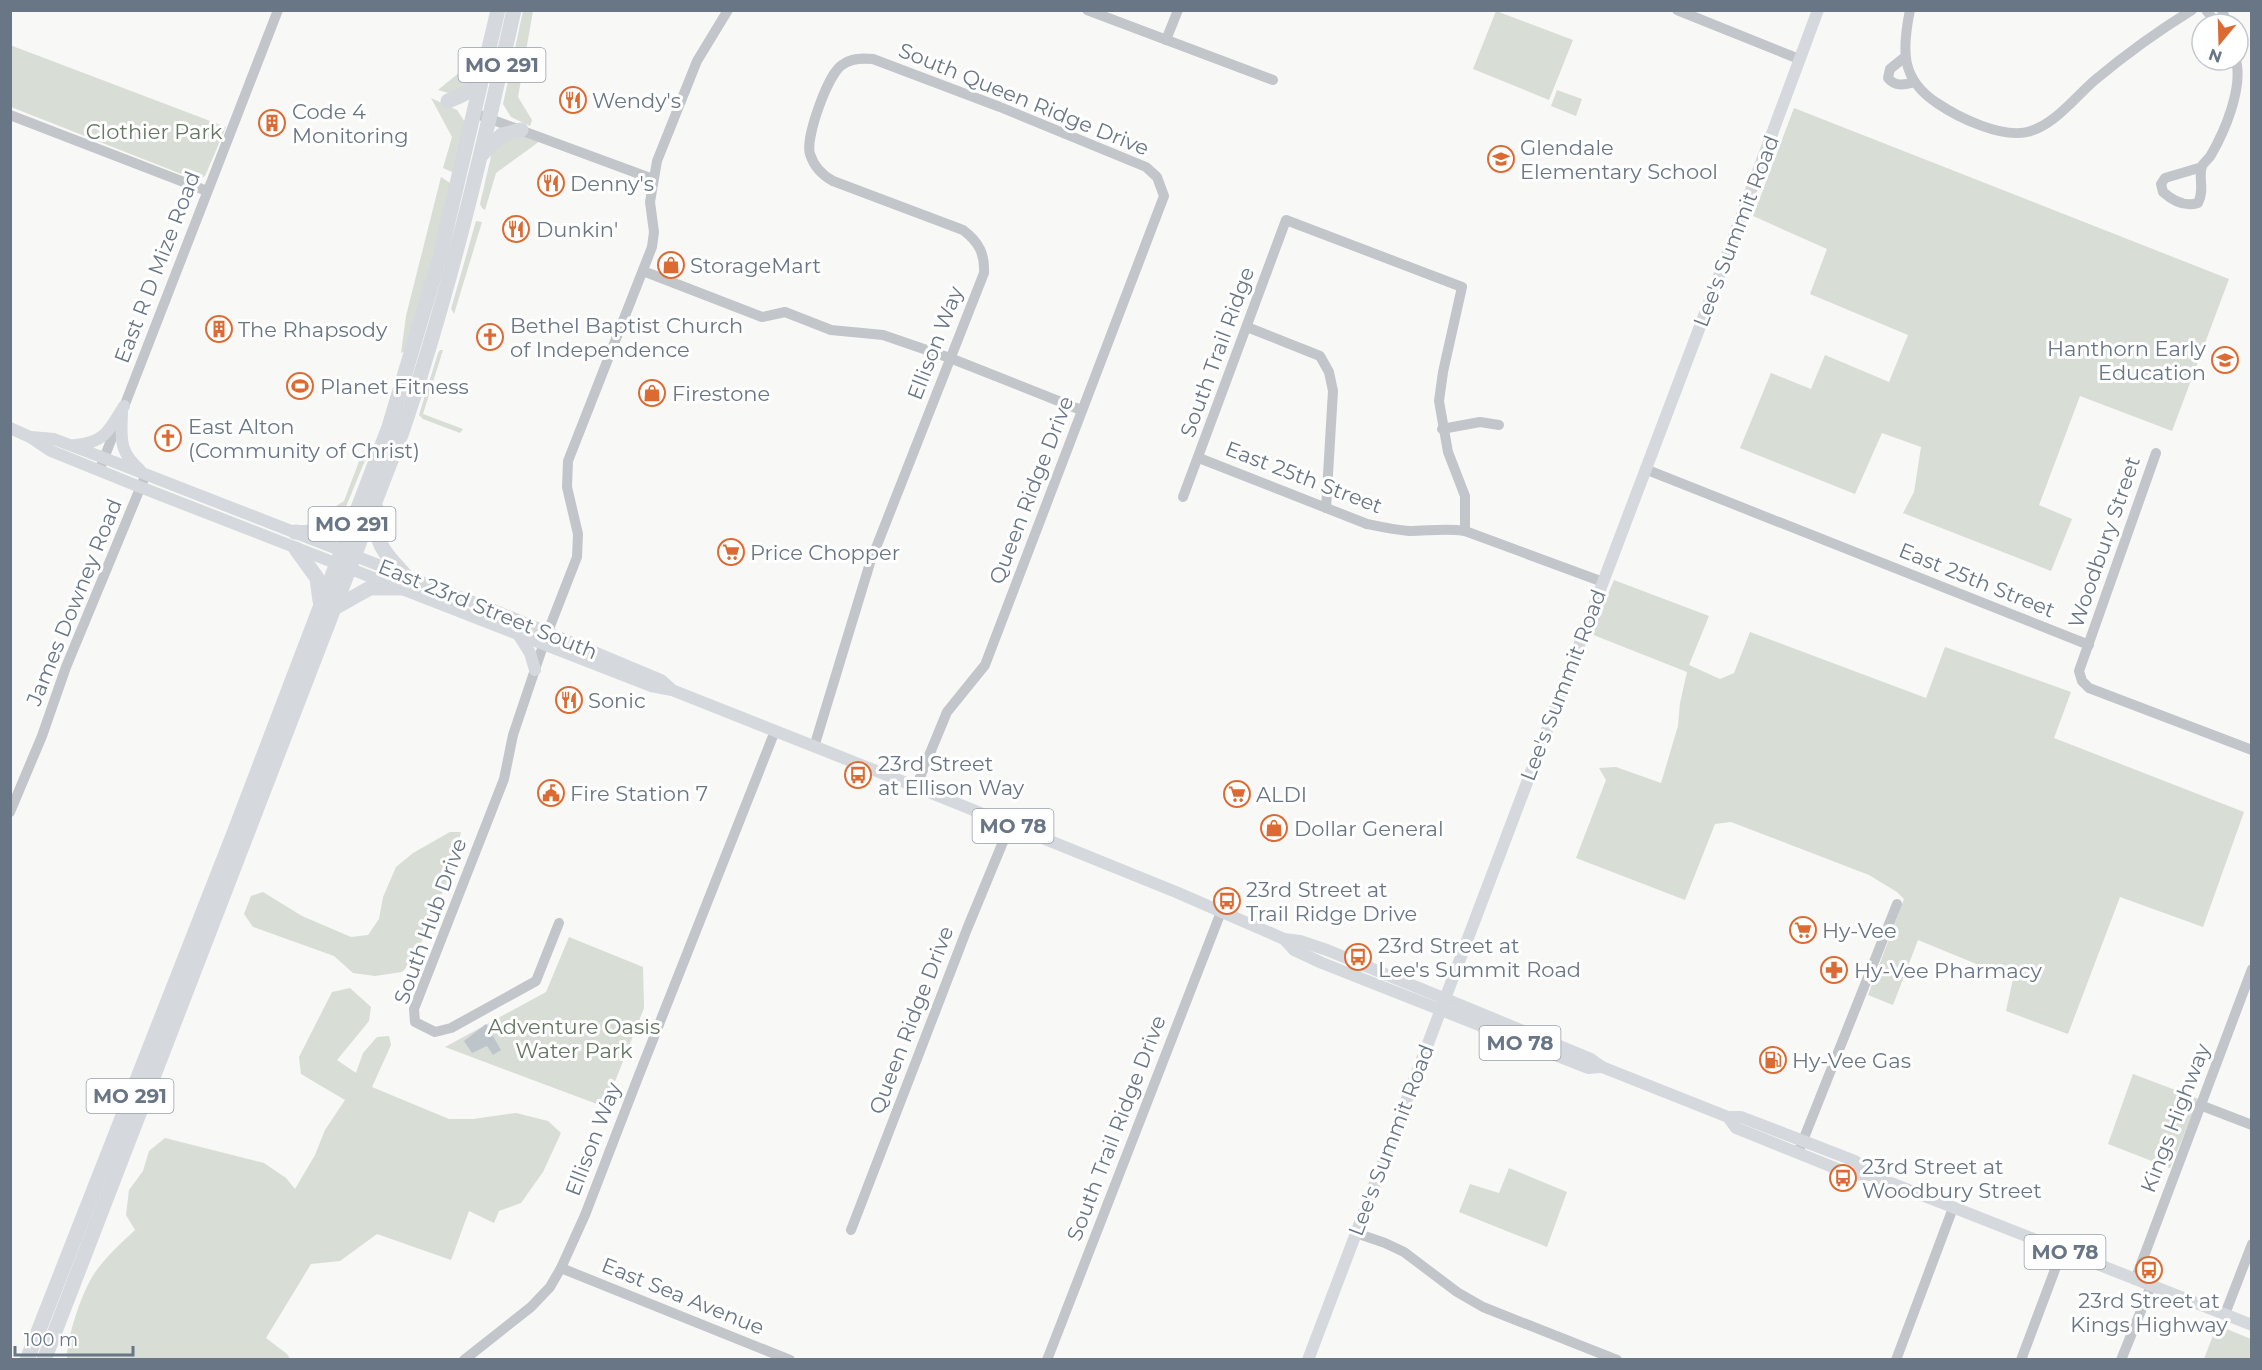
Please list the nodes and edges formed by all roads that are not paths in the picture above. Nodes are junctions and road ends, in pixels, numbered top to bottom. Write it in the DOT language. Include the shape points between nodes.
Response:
graph roads {
  1 [pos="278,10"];
  2 [pos="498,10"];
  3 [pos="514,10"];
  4 [pos="728,10"];
  5 [pos="1087,10"];
  6 [pos="1178,10"];
  7 [pos="1677,10"];
  8 [pos="1818,10"];
  9 [pos="1910,10"];
  10 [pos="2192,10"];
  11 [pos="1167,40"];
  12 [pos="1905,57"];
  13 [pos="854,59"];
  14 [pos="1799,59"];
  15 [pos="2238,72"];
  16 [pos="483,76"];
  17 [pos="1273,80"];
  18 [pos="1914,82"];
  19 [pos="448,101"];
  20 [pos="474,113"];
  21 [pos="10,115"];
  22 [pos="490,119"];
  23 [pos="521,130"];
  24 [pos="481,155"];
  25 [pos="2202,167"];
  26 [pos="653,179"];
  27 [pos="207,191"];
  28 [pos="1164,196"];
  29 [pos="643,271"];
  30 [pos="1247,327"];
  31 [pos="950,358"];
  32 [pos="123,409"];
  33 [pos="1081,410"];
  34 [pos="1499,425"];
  35 [pos="10,428"];
  36 [pos="1443,429"];
  37 [pos="30,437"];
  38 [pos="71,446"];
  39 [pos="2156,453"];
  40 [pos="104,458"];
  41 [pos="1199,458"];
  42 [pos="1646,469"];
  43 [pos="100,470"];
  44 [pos="146,474"];
  45 [pos="141,487"];
  46 [pos="377,496"];
  47 [pos="1183,496"];
  48 [pos="1326,508"];
  49 [pos="357,511"];
  50 [pos="1466,531"];
  51 [pos="295,532"];
  52 [pos="296,549"];
  53 [pos="346,559"];
  54 [pos="404,582"];
  55 [pos="1603,582"];
  56 [pos="336,607"];
  57 [pos="319,608"];
  58 [pos="518,634"];
  59 [pos="545,639"];
  60 [pos="2089,645"];
  61 [pos="535,670"];
  62 [pos="775,731"];
  63 [pos="814,747"];
  64 [pos="2252,750"];
  65 [pos="916,787"];
  66 [pos="10,812"];
  67 [pos="1010,825"];
  68 [pos="1897,904"];
  69 [pos="1221,912"];
  70 [pos="559,922"];
  71 [pos="2252,969"];
  72 [pos="1442,1005"];
  73 [pos="2200,1105"];
  74 [pos="1728,1117"];
  75 [pos="2252,1125"];
  76 [pos="1802,1141"];
  77 [pos="1798,1153"];
  78 [pos="1872,1175"];
  79 [pos="1953,1208"];
  80 [pos="851,1230"];
  81 [pos="1356,1233"];
  82 [pos="2252,1244"];
  83 [pos="2062,1251"];
  84 [pos="561,1268"];
  85 [pos="2135,1280"];
  86 [pos="2151,1286"];
  87 [pos="2225,1314"];
  88 [pos="2252,1324"];
  89 [pos="27,1359"];
  90 [pos="44,1359"];
  91 [pos="464,1359"];
  92 [pos="790,1359"];
  93 [pos="1047,1359"];
  94 [pos="1308,1359"];
  95 [pos="1617,1359"];
  96 [pos="1896,1359"];
  97 [pos="2021,1359"];
  98 [pos="2121,1359"];
  1 -- 27 [label="street, East R D Mize Road"];
  2 -- 16 [label="highway, MO 291"];
  3 -- 22 [label="highway, MO 291"];
  4 -- 26 [label="street, South Hub Drive" via="697,61"];
  5 -- 11 [label="street"];
  6 -- 11 [label="street"];
  7 -- 14 [label="street"];
  8 -- 14 [label="main road, Lee's Summit Road"];
  9 -- 12 [label="street"];
  10 -- 18 [label="street" via="2158,31 2043,126 2028,132 2010,134 1992,129 1944,108"];
  11 -- 17 [label="street"];
  12 -- 18 [label="street"];
  12 -- 18 [label="street" via="1890,69 1888,78 1897,84"];
  13 -- 28 [label="street, South Queen Ridge Drive" via="873,59 1146,167 1157,177"];
  13 -- 31 [label="street, Ellison Way" via="833,74 808,139 809,153 817,169 833,181 963,230 974,238 981,250 984,273"];
  14 -- 42 [label="main road, Lee's Summit Road"];
  15 -- 25 [label="street" via="2229,116"];
  16 -- 19 [label="highway" via="468,92"];
  16 -- 20 [label="highway, MO 291"];
  20 -- 22 [label="street"];
  20 -- 49 [label="highway, MO 291" via="416,341"];
  21 -- 27 [label="street"];
  22 -- 23 [label="street"];
  22 -- 24 [label="highway, MO 291"];
  23 -- 24 [label="highway" via="502,135"];
  23 -- 26 [label="street"];
  24 -- 46 [label="highway, MO 291" via="424,368"];
  26 -- 29 [label="street, South Hub Drive" via="653,239"];
  27 -- 32 [label="street, East R D Mize Road"];
  28 -- 33 [label="street, Queen Ridge Drive"];
  29 -- 31 [label="street" via="762,317 785,312 831,330 883,335"];
  29 -- 59 [label="street, South Hub Drive" via="568,462 567,487 577,523 577,556"];
  30 -- 36 [label="street, South Trail Ridge" via="1287,220 1462,287 1440,392"];
  30 -- 41 [label="street, South Trail Ridge"];
  30 -- 48 [label="street" via="1320,356 1329,372 1333,391"];
  31 -- 33 [label="street"];
  31 -- 63 [label="street, Ellison Way" via="870,563"];
  32 -- 38 [label="main road" via="108,433 96,441"];
  32 -- 40 [label="street, East R D Mize Road"];
  32 -- 44 [label="main road" via="122,445 126,455"];
  33 -- 65 [label="street, Queen Ridge Drive" via="985,665 947,712"];
  34 -- 36 [label="street" via="1480,422"];
  35 -- 37 [label="main road, East 23rd Street South / MO 78"];
  36 -- 50 [label="street" via="1465,496"];
  37 -- 38 [label="main road, East 23rd Street South / MO 78" via="54,439"];
  37 -- 43 [label="main road, East 23rd Street South / MO 78" via="51,451"];
  38 -- 40 [label="main road, East 23rd Street South / MO 78"];
  39 -- 60 [label="street, Woodbury Street"];
  40 -- 43 [label="street, East R D Mize Road"];
  40 -- 44 [label="main road, East 23rd Street South / MO 78"];
  41 -- 47 [label="street, South Trail Ridge"];
  41 -- 48 [label="street, East 25th Street"];
  42 -- 55 [label="main road, Lee's Summit Road"];
  42 -- 60 [label="street, East 25th Street"];
  43 -- 45 [label="main road, East 23rd Street South / MO 78"];
  44 -- 45 [label="street, James Downey Road"];
  44 -- 51 [label="main road, East 23rd Street South / MO 78"];
  45 -- 52 [label="main road, East 23rd Street South / MO 78"];
  45 -- 66 [label="street, James Downey Road"];
  46 -- 53 [label="highway, MO 291"];
  46 -- 54 [label="highway" via="378,539"];
  48 -- 50 [label="street, East 25th Street" via="1385,528"];
  49 -- 51 [label="highway" via="328,530"];
  49 -- 53 [label="highway, MO 291"];
  50 -- 55 [label="street, East 25th Street"];
  51 -- 53 [label="main road, East 23rd Street South / MO 78"];
  52 -- 53 [label="main road, East 23rd Street South / MO 78"];
  52 -- 57 [label="highway" via="316,578"];
  53 -- 54 [label="main road, East 23rd Street South / MO 78"];
  53 -- 56 [label="highway, MO 291"];
  53 -- 57 [label="highway, MO 291"];
  54 -- 56 [label="highway" via="370,588"];
  54 -- 58 [label="main road, East 23rd Street South / MO 78"];
  54 -- 59 [label="main road, East 23rd Street South / MO 78" via="491,609"];
  55 -- 72 [label="main road, Lee's Summit Road"];
  56 -- 90 [label="highway, MO 291"];
  57 -- 89 [label="highway, MO 291"];
  58 -- 59 [label="main road, East 23rd Street South / MO 78"];
  58 -- 61 [label="main road" via="530,652"];
  59 -- 61 [label="street, South Hub Drive"];
  59 -- 62 [label="main road, East 23rd Street South / MO 78" via="661,680 672,690"];
  60 -- 64 [label="street" via="2079,671 2089,688"];
  61 -- 70 [label="street, South Hub Drive" via="513,735 504,779 414,1009 415,1022 435,1032 451,1028 536,981"];
  62 -- 63 [label="main road, East 23rd Street South / MO 78"];
  62 -- 84 [label="street, Ellison Way"];
  63 -- 65 [label="main road, East 23rd Street South / MO 78"];
  65 -- 67 [label="main road, East 23rd Street South / MO 78"];
  67 -- 69 [label="main road, East 23rd Street South / MO 78"];
  67 -- 80 [label="street, Queen Ridge Drive"];
  68 -- 76 [label="street"];
  69 -- 72 [label="main road, East 23rd Street South / MO 78" via="1284,939 1294,950 1322,963"];
  69 -- 93 [label="street, South Trail Ridge Drive"];
  71 -- 73 [label="street, Kings Highway"];
  72 -- 74 [label="main road, East 23rd Street South / MO 78" via="1588,1068 1602,1067"];
  72 -- 81 [label="main road, Lee's Summit Road"];
  73 -- 75 [label="street"];
  73 -- 85 [label="street, Kings Highway"];
  74 -- 76 [label="main road, East 23rd Street South / MO 78" via="1741,1117"];
  74 -- 77 [label="main road, East 23rd Street South / MO 78" via="1736,1128"];
  76 -- 77 [label="street"];
  76 -- 78 [label="main road, East 23rd Street South / MO 78" via="1854,1161"];
  77 -- 78 [label="main road, East 23rd Street South / MO 78" via="1850,1174"];
  78 -- 79 [label="main road, East 23rd Street South / MO 78"];
  79 -- 83 [label="main road, East 23rd Street South / MO 78"];
  79 -- 96 [label="street"];
  81 -- 94 [label="main road, Lee's Summit Road"];
  81 -- 95 [label="street" via="1404,1252 1483,1307"];
  82 -- 87 [label="street"];
  83 -- 85 [label="main road, East 23rd Street South / MO 78"];
  83 -- 97 [label="street"];
  84 -- 91 [label="street, Ellison Way" via="531,1307"];
  84 -- 92 [label="street, East Sea Avenue"];
  85 -- 86 [label="main road, East 23rd Street South / MO 78"];
  86 -- 87 [label="main road, East 23rd Street South / MO 78"];
  86 -- 98 [label="street"];
  87 -- 88 [label="main road, East 23rd Street South / MO 78"];
}
